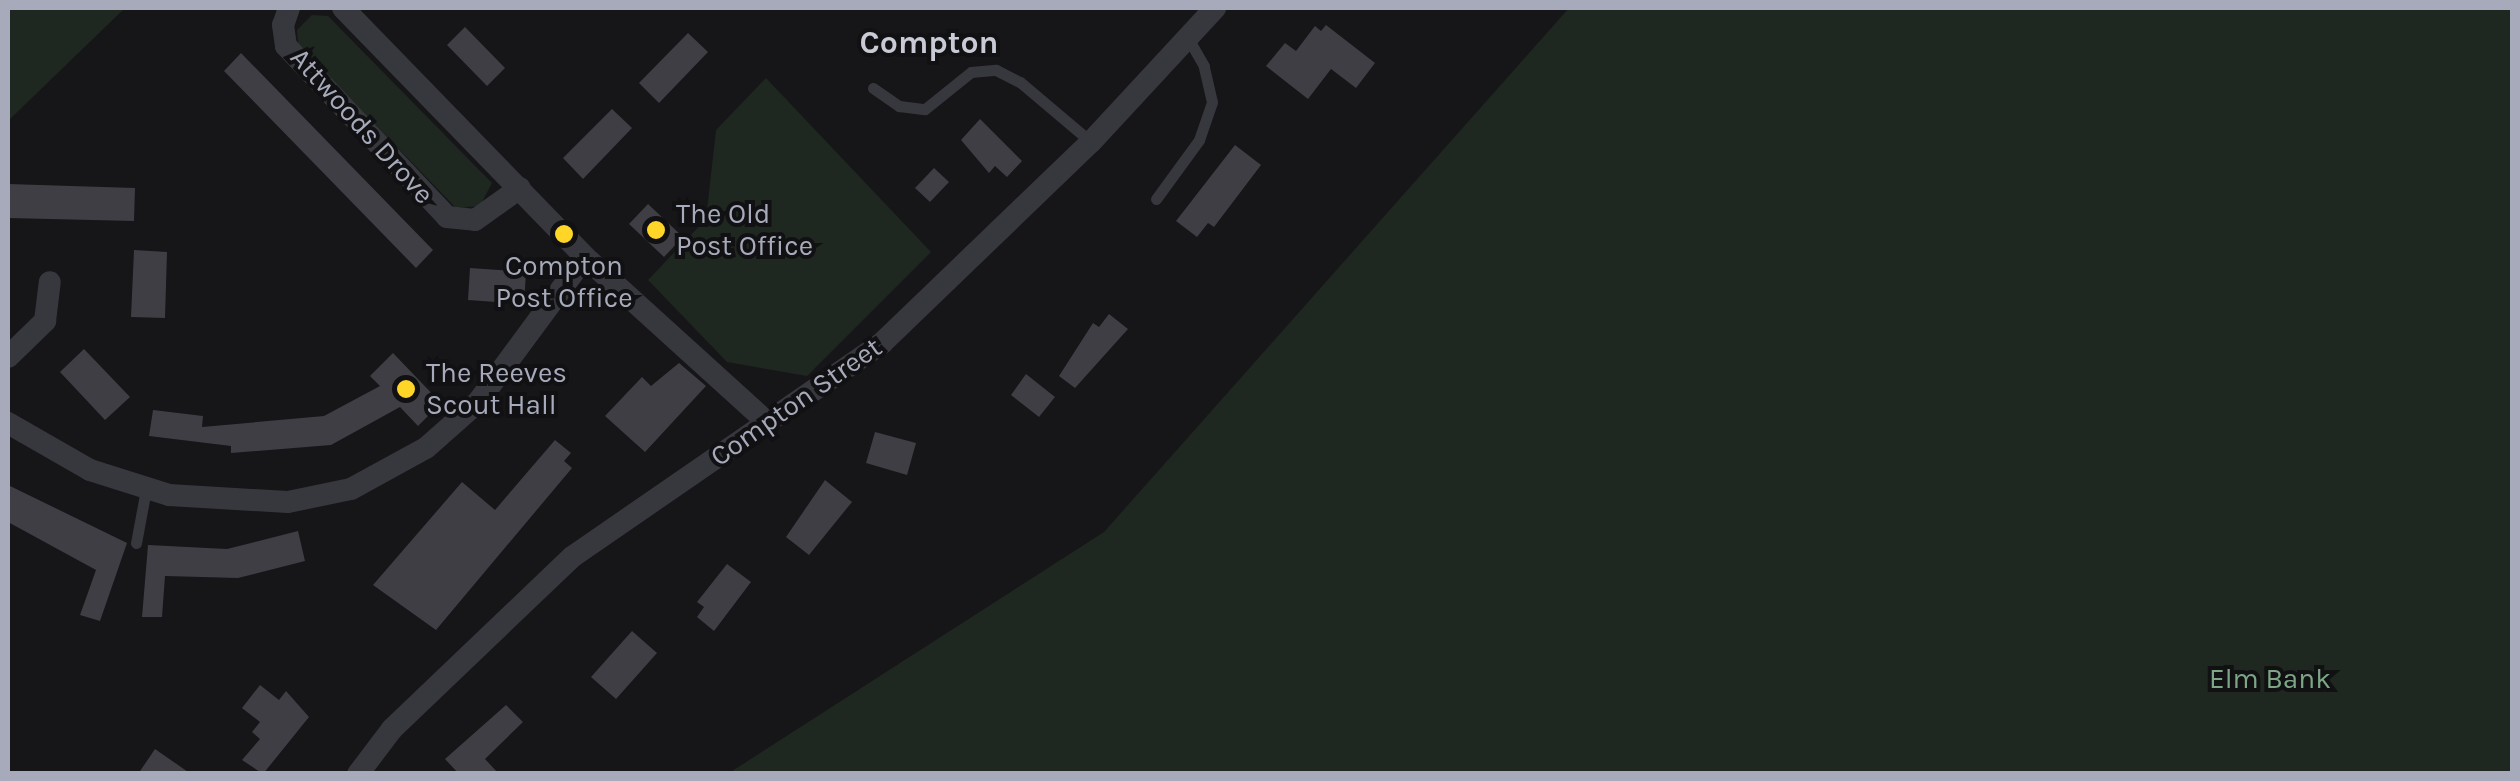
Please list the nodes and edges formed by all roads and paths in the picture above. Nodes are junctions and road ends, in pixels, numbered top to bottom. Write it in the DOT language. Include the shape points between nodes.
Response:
graph roads {
  1 [pos="289,8"];
  2 [pos="343,8"];
  3 [pos="1215,8"];
  4 [pos="1188,37"];
  5 [pos="873,88"];
  6 [pos="1091,142"];
  7 [pos="520,188"];
  8 [pos="1156,199"];
  9 [pos="585,257"];
  10 [pos="50,282"];
  11 [pos="8,357"];
  12 [pos="8,422"];
  13 [pos="767,422"];
  14 [pos="146,488"];
  15 [pos="136,543"];
  16 [pos="358,774"];
  1 -- 7 [label="street, Attwoods Drove" via="282,25 286,46 446,217 474,220"];
  2 -- 7 [label="street"];
  3 -- 4 [label="street, Compton Street"];
  4 -- 6 [label="street, Compton Street"];
  4 -- 8 [label="lane" via="1212,102 1199,140"];
  5 -- 6 [label="lane" via="899,106 925,108 966,75 987,68 1020,82"];
  6 -- 13 [label="street, Compton Street" via="882,343"];
  7 -- 9 [label="street"];
  9 -- 13 [label="street"];
  9 -- 14 [label="street" via="478,402 388,471 351,489 288,502 214,500"];
  10 -- 11 [label="street" via="45,321"];
  12 -- 14 [label="street" via="90,470"];
  13 -- 16 [label="street, Compton Street" via="572,557 392,729"];
  14 -- 15 [label="lane"];
}
